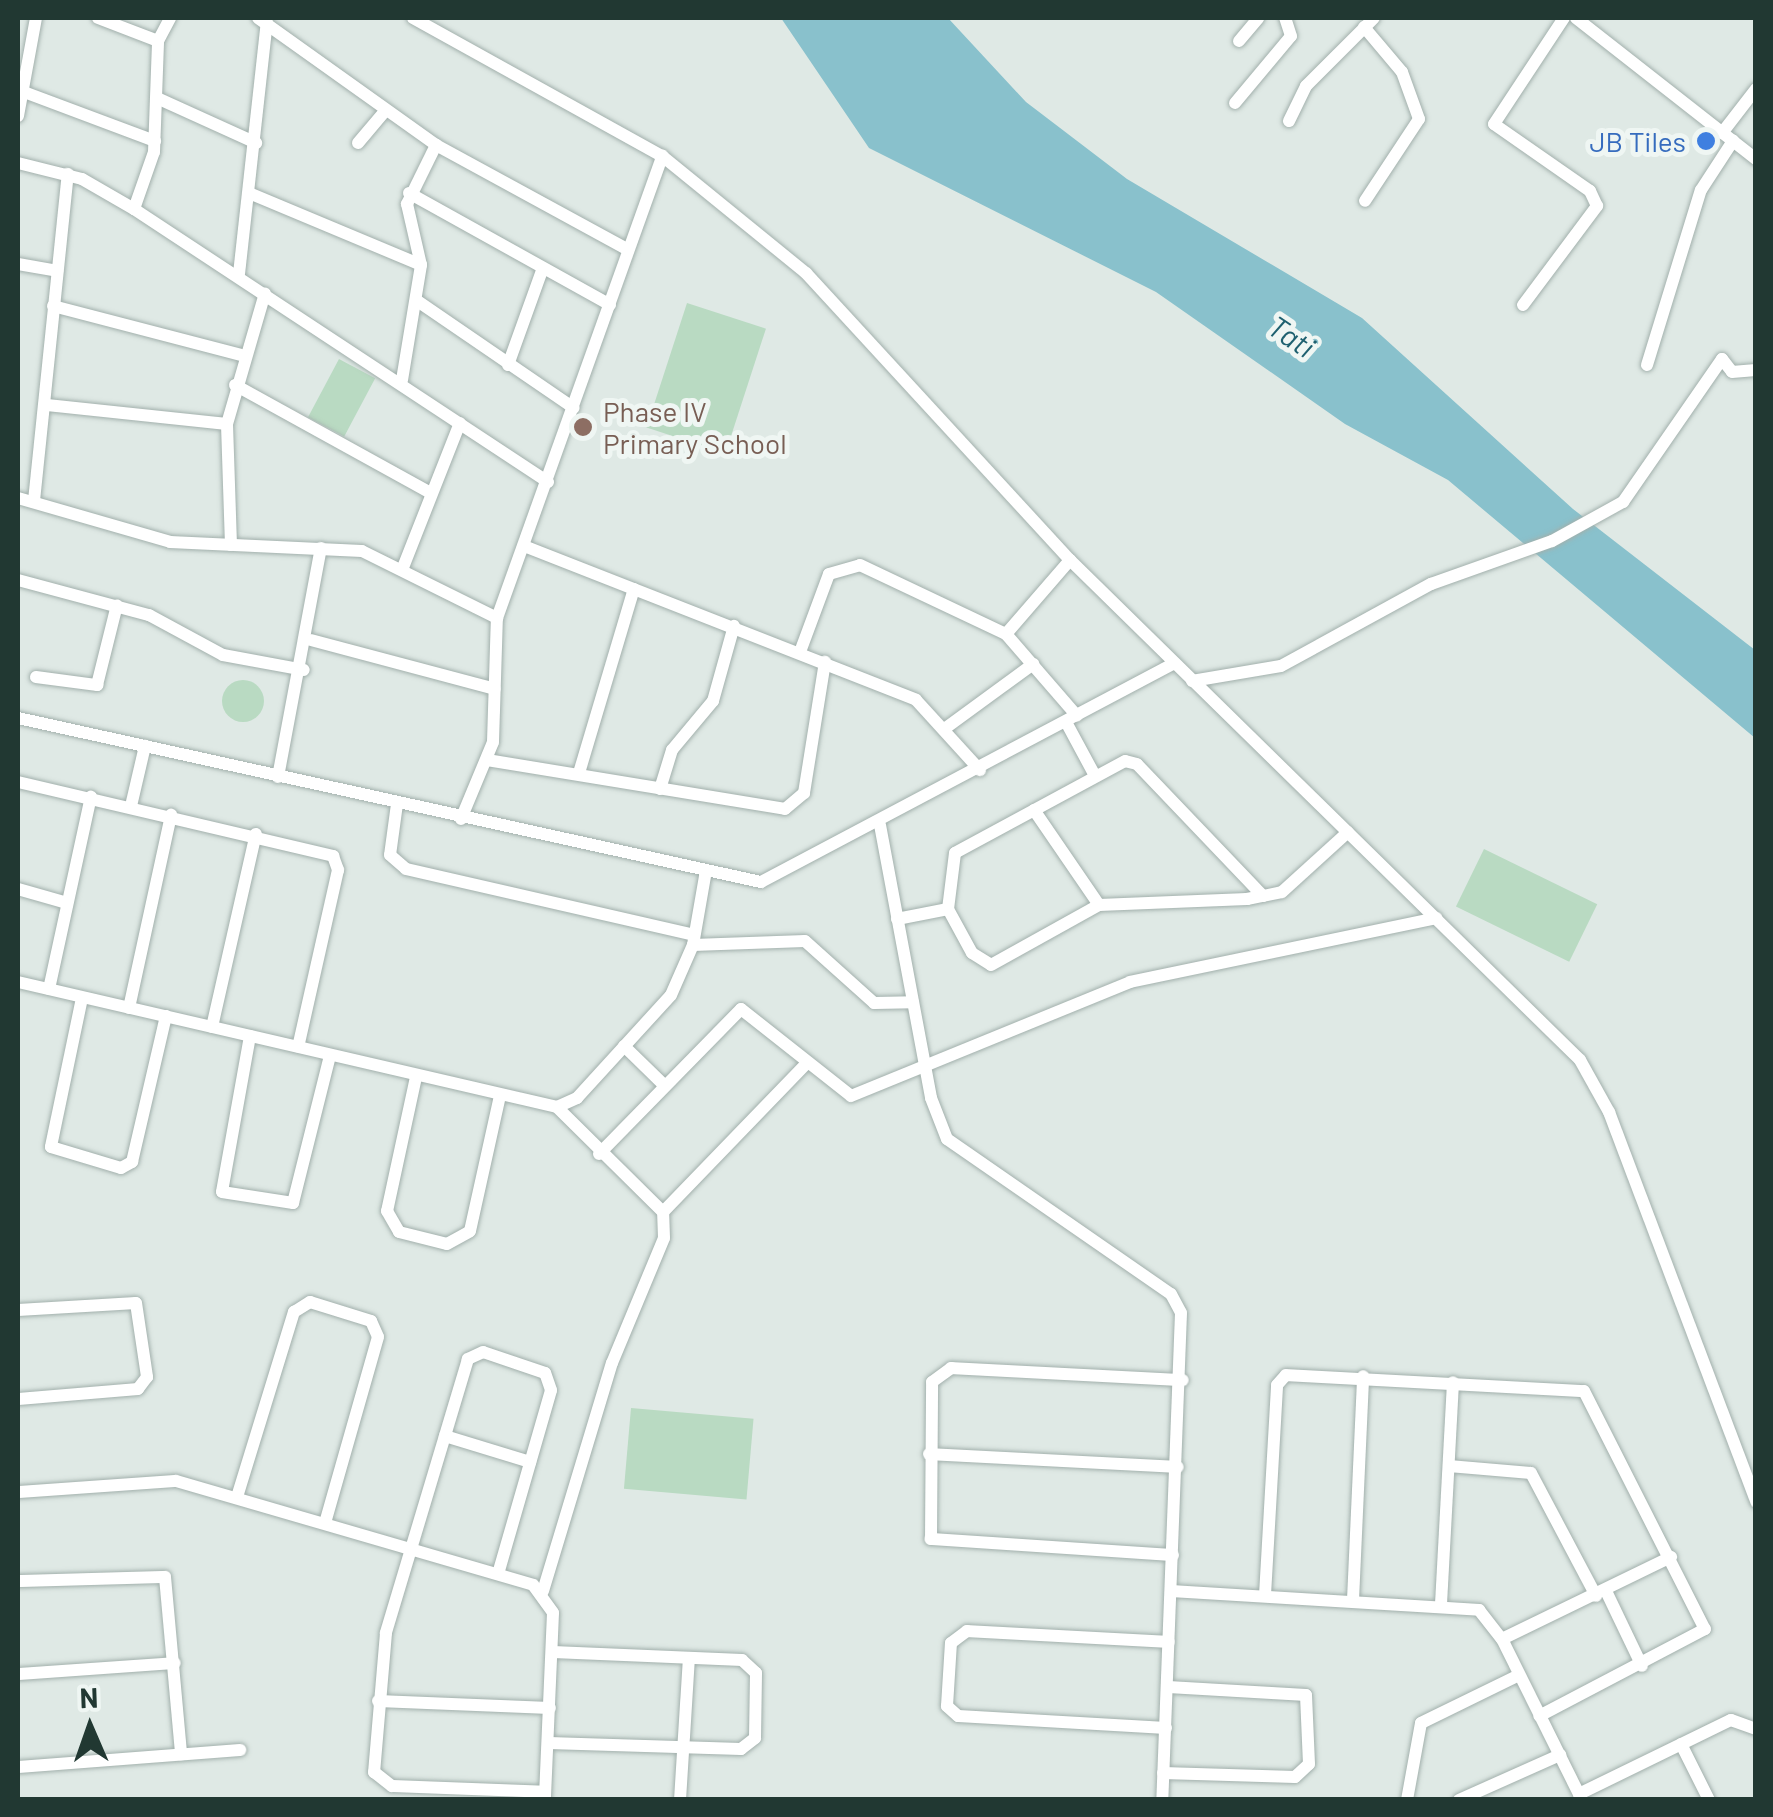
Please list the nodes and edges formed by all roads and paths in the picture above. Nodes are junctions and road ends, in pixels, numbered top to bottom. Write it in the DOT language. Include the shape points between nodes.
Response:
graph roads {
  1 [pos="36,18"];
  2 [pos="98,18"];
  3 [pos="170,18"];
  4 [pos="413,18"];
  5 [pos="1258,18"];
  6 [pos="1284,18"];
  7 [pos="1564,18"];
  8 [pos="1576,18"];
  9 [pos="262,20"];
  10 [pos="1369,22"];
  11 [pos="1239,40"];
  12 [pos="158,42"];
  13 [pos="24,45"];
  14 [pos="1756,89"];
  15 [pos="24,92"];
  16 [pos="156,98"];
  17 [pos="1236,103"];
  18 [pos="386,110"];
  19 [pos="18,116"];
  20 [pos="1289,121"];
  21 [pos="1728,137"];
  22 [pos="155,141"];
  23 [pos="256,142"];
  24 [pos="358,143"];
  25 [pos="436,145"];
  26 [pos="662,156"];
  27 [pos="1756,159"];
  28 [pos="18,163"];
  29 [pos="68,174"];
  30 [pos="249,193"];
  31 [pos="409,193"];
  32 [pos="1364,201"];
  33 [pos="134,209"];
  34 [pos="627,249"];
  35 [pos="18,264"];
  36 [pos="420,265"];
  37 [pos="543,268"];
  38 [pos="57,270"];
  39 [pos="239,274"];
  40 [pos="265,293"];
  41 [pos="416,300"];
  42 [pos="610,305"];
  43 [pos="1524,305"];
  44 [pos="53,306"];
  45 [pos="241,355"];
  46 [pos="508,365"];
  47 [pos="1647,365"];
  48 [pos="1756,370"];
  49 [pos="402,380"];
  50 [pos="235,385"];
  51 [pos="47,406"];
  52 [pos="574,408"];
  53 [pos="460,423"];
  54 [pos="226,424"];
  55 [pos="548,482"];
  56 [pos="429,492"];
  57 [pos="18,498"];
  58 [pos="34,501"];
  59 [pos="231,545"];
  60 [pos="524,546"];
  61 [pos="321,548"];
  62 [pos="1070,560"];
  63 [pos="402,570"];
  64 [pos="18,580"];
  65 [pos="634,589"];
  66 [pos="117,604"];
  67 [pos="497,618"];
  68 [pos="734,626"];
  69 [pos="1006,634"];
  70 [pos="311,640"];
  71 [pos="800,652"];
  72 [pos="825,662"];
  73 [pos="1174,663"];
  74 [pos="1032,664"];
  75 [pos="304,670"];
  76 [pos="36,677"];
  77 [pos="1192,680"];
  78 [pos="495,690"];
  79 [pos="18,718"];
  80 [pos="1072,719"];
  81 [pos="947,727"];
  82 [pos="144,746"];
  83 [pos="488,760"];
  84 [pos="980,770"];
  85 [pos="578,773"];
  86 [pos="1094,774"];
  87 [pos="278,777"];
  88 [pos="18,782"];
  89 [pos="660,789"];
  90 [pos="91,796"];
  91 [pos="397,804"];
  92 [pos="131,806"];
  93 [pos="1034,810"];
  94 [pos="172,815"];
  95 [pos="461,819"];
  96 [pos="880,824"];
  97 [pos="1348,832"];
  98 [pos="256,834"];
  99 [pos="705,876"];
  100 [pos="18,890"];
  101 [pos="1263,896"];
  102 [pos="67,903"];
  103 [pos="1099,905"];
  104 [pos="948,909"];
  105 [pos="1436,918"];
  106 [pos="898,919"];
  107 [pos="693,940"];
  108 [pos="18,982"];
  109 [pos="49,989"];
  110 [pos="82,998"];
  111 [pos="913,1002"];
  112 [pos="129,1008"];
  113 [pos="166,1016"];
  114 [pos="212,1027"];
  115 [pos="250,1036"];
  116 [pos="624,1046"];
  117 [pos="298,1047"];
  118 [pos="330,1056"];
  119 [pos="924,1059"];
  120 [pos="807,1064"];
  121 [pos="416,1076"];
  122 [pos="664,1086"];
  123 [pos="500,1096"];
  124 [pos="556,1107"];
  125 [pos="599,1154"];
  126 [pos="662,1212"];
  127 [pos="18,1310"];
  128 [pos="1364,1376"];
  129 [pos="1183,1380"];
  130 [pos="1454,1382"];
  131 [pos="18,1399"];
  132 [pos="445,1436"];
  133 [pos="929,1454"];
  134 [pos="530,1462"];
  135 [pos="1178,1466"];
  136 [pos="1449,1466"];
  137 [pos="18,1492"];
  138 [pos="237,1497"];
  139 [pos="1756,1502"];
  140 [pos="325,1523"];
  141 [pos="412,1548"];
  142 [pos="1173,1555"];
  143 [pos="1671,1557"];
  144 [pos="498,1574"];
  145 [pos="18,1580"];
  146 [pos="1171,1591"];
  147 [pos="543,1592"];
  148 [pos="1601,1594"];
  149 [pos="1265,1595"];
  150 [pos="1353,1600"];
  151 [pos="1441,1604"];
  152 [pos="1502,1639"];
  153 [pos="1169,1642"];
  154 [pos="554,1652"];
  155 [pos="689,1658"];
  156 [pos="174,1663"];
  157 [pos="1642,1666"];
  158 [pos="18,1674"];
  159 [pos="1519,1674"];
  160 [pos="1168,1687"];
  161 [pos="378,1701"];
  162 [pos="550,1708"];
  163 [pos="1540,1716"];
  164 [pos="1166,1728"];
  165 [pos="1756,1729"];
  166 [pos="549,1743"];
  167 [pos="1682,1744"];
  168 [pos="684,1748"];
  169 [pos="240,1750"];
  170 [pos="181,1754"];
  171 [pos="1560,1755"];
  172 [pos="18,1767"];
  173 [pos="1164,1773"];
  174 [pos="545,1796"];
  175 [pos="1580,1797"];
  176 [pos="680,1800"];
  177 [pos="1162,1800"];
  178 [pos="1407,1800"];
  179 [pos="1459,1800"];
  180 [pos="1708,1800"];
  1 -- 13 [label="street"];
  2 -- 12 [label="street"];
  3 -- 12 [label="street"];
  4 -- 26 [label="street"];
  5 -- 11 [label="street"];
  6 -- 17 [label="street" via="1291,36"];
  7 -- 43 [label="street" via="1494,124 1590,191 1596,206"];
  8 -- 21 [label="street"];
  9 -- 18 [label="street"];
  9 -- 23 [label="street"];
  10 -- 20 [label="street" via="1306,86"];
  10 -- 32 [label="street" via="1402,72 1419,119"];
  12 -- 16 [label="street"];
  13 -- 15 [label="street"];
  14 -- 21 [label="street"];
  15 -- 19 [label="street"];
  15 -- 22 [label="street"];
  16 -- 22 [label="street"];
  16 -- 23 [label="street"];
  18 -- 24 [label="street"];
  18 -- 25 [label="street"];
  21 -- 27 [label="street"];
  21 -- 47 [label="street" via="1701,190"];
  22 -- 33 [label="street"];
  23 -- 30 [label="street"];
  25 -- 31 [label="street"];
  25 -- 34 [label="street"];
  26 -- 34 [label="street"];
  26 -- 62 [label="street" via="850,313"];
  28 -- 29 [label="street"];
  29 -- 33 [label="street"];
  29 -- 38 [label="street"];
  30 -- 36 [label="street"];
  30 -- 39 [label="street"];
  31 -- 36 [label="street"];
  31 -- 37 [label="street"];
  33 -- 39 [label="street"];
  34 -- 42 [label="street"];
  35 -- 38 [label="street"];
  36 -- 41 [label="street"];
  37 -- 42 [label="street"];
  37 -- 46 [label="street"];
  38 -- 44 [label="street"];
  39 -- 40 [label="street"];
  40 -- 45 [label="street"];
  40 -- 49 [label="street"];
  41 -- 46 [label="street"];
  41 -- 49 [label="street"];
  42 -- 52 [label="street"];
  44 -- 45 [label="street"];
  44 -- 51 [label="street"];
  45 -- 50 [label="street"];
  46 -- 52 [label="street"];
  48 -- 77 [label="street" via="1732,372 1722,360 1623,502 1552,541 1431,584 1281,666"];
  49 -- 53 [label="street"];
  50 -- 54 [label="street"];
  50 -- 56 [label="street"];
  51 -- 54 [label="street"];
  51 -- 58 [label="street"];
  52 -- 55 [label="street"];
  53 -- 55 [label="street"];
  53 -- 56 [label="street"];
  54 -- 59 [label="street"];
  55 -- 60 [label="street"];
  56 -- 63 [label="street"];
  57 -- 58 [label="street"];
  58 -- 59 [label="street" via="149,538"];
  59 -- 61 [label="street"];
  60 -- 65 [label="street"];
  60 -- 67 [label="street"];
  61 -- 63 [label="street" via="362,551"];
  61 -- 70 [label="street"];
  62 -- 69 [label="street"];
  62 -- 73 [label="street"];
  63 -- 67 [label="street"];
  64 -- 66 [label="street"];
  65 -- 68 [label="street"];
  65 -- 85 [label="street"];
  66 -- 75 [label="street" via="222,656"];
  66 -- 76 [label="street" via="97,685"];
  67 -- 78 [label="street"];
  68 -- 71 [label="street"];
  68 -- 89 [label="street" via="712,701 672,750"];
  69 -- 71 [label="street" via="842,564 829,574"];
  69 -- 74 [label="street"];
  70 -- 75 [label="street"];
  70 -- 78 [label="street"];
  71 -- 72 [label="street"];
  72 -- 81 [label="street" via="916,700"];
  72 -- 89 [label="street" via="801,800 774,810"];
  73 -- 77 [label="street"];
  73 -- 80 [label="street"];
  74 -- 80 [label="street"];
  74 -- 81 [label="street"];
  75 -- 87 [label="street"];
  77 -- 97 [label="street"];
  78 -- 83 [label="street"];
  79 -- 82 [label="street"];
  80 -- 84 [label="street"];
  80 -- 86 [label="street"];
  81 -- 84 [label="street"];
  82 -- 87 [label="street"];
  82 -- 92 [label="street"];
  83 -- 85 [label="street"];
  83 -- 95 [label="street"];
  84 -- 96 [label="street"];
  85 -- 89 [label="street"];
  86 -- 93 [label="street"];
  86 -- 101 [label="street" via="1137,764"];
  87 -- 91 [label="street"];
  88 -- 90 [label="street"];
  90 -- 92 [label="street"];
  90 -- 102 [label="street"];
  91 -- 95 [label="street"];
  91 -- 107 [label="street" via="390,855 406,869"];
  92 -- 94 [label="street"];
  93 -- 103 [label="street"];
  93 -- 104 [label="street" via="954,853"];
  94 -- 98 [label="street"];
  94 -- 112 [label="street"];
  95 -- 99 [label="street"];
  96 -- 99 [label="street" via="776,878"];
  96 -- 106 [label="street"];
  97 -- 101 [label="street" via="1292,888"];
  97 -- 105 [label="street"];
  98 -- 114 [label="street"];
  98 -- 117 [label="street" via="321,849 336,863"];
  99 -- 107 [label="street"];
  100 -- 102 [label="street"];
  101 -- 103 [label="street"];
  102 -- 109 [label="street"];
  103 -- 104 [label="street" via="991,964 972,953"];
  104 -- 106 [label="street"];
  105 -- 119 [label="street" via="1130,982"];
  105 -- 139 [label="street" via="1592,1079"];
  106 -- 111 [label="street"];
  107 -- 111 [label="street" via="805,940 874,1003"];
  107 -- 116 [label="street" via="670,996"];
  108 -- 109 [label="street"];
  109 -- 110 [label="street"];
  110 -- 112 [label="street"];
  110 -- 113 [label="street" via="51,1147 121,1168 132,1162"];
  111 -- 119 [label="street"];
  112 -- 113 [label="street"];
  113 -- 114 [label="street"];
  114 -- 115 [label="street"];
  115 -- 117 [label="street"];
  115 -- 118 [label="street" via="222,1192 293,1203"];
  116 -- 122 [label="street"];
  116 -- 124 [label="street"];
  117 -- 118 [label="street"];
  118 -- 121 [label="street"];
  119 -- 120 [label="street" via="852,1096"];
  119 -- 129 [label="street" via="947,1138 1171,1294 1182,1320"];
  120 -- 122 [label="street" via="741,1009"];
  120 -- 126 [label="street"];
  121 -- 123 [label="street"];
  121 -- 123 [label="street" via="387,1210 399,1232 447,1244 470,1231"];
  122 -- 125 [label="street"];
  123 -- 124 [label="street"];
  124 -- 125 [label="street"];
  125 -- 126 [label="street"];
  126 -- 147 [label="street" via="664,1238 612,1364"];
  127 -- 131 [label="street" via="136,1303 147,1377 138,1389"];
  128 -- 130 [label="street"];
  128 -- 149 [label="street" via="1301,1372 1277,1386"];
  128 -- 150 [label="street"];
  129 -- 133 [label="street" via="942,1370 932,1382"];
  129 -- 135 [label="street"];
  130 -- 136 [label="street"];
  130 -- 143 [label="street" via="1584,1391"];
  132 -- 134 [label="street"];
  132 -- 134 [label="street" via="468,1359 483,1352 550,1378"];
  132 -- 141 [label="street"];
  133 -- 135 [label="street"];
  133 -- 142 [label="street" via="930,1539"];
  134 -- 144 [label="street"];
  135 -- 142 [label="street"];
  136 -- 148 [label="street" via="1531,1474"];
  136 -- 151 [label="street"];
  137 -- 138 [label="street" via="159,1480"];
  138 -- 140 [label="street"];
  138 -- 140 [label="street" via="294,1312 325,1307 370,1321 378,1337"];
  140 -- 141 [label="street"];
  141 -- 144 [label="street"];
  141 -- 161 [label="street" via="386,1632"];
  142 -- 146 [label="street"];
  143 -- 148 [label="street"];
  143 -- 157 [label="street" via="1705,1629"];
  144 -- 147 [label="street"];
  145 -- 156 [label="street" via="160,1574 170,1586"];
  146 -- 149 [label="street"];
  146 -- 153 [label="street"];
  147 -- 154 [label="street"];
  148 -- 152 [label="street"];
  148 -- 157 [label="street"];
  149 -- 150 [label="street"];
  150 -- 151 [label="street"];
  151 -- 152 [label="street" via="1479,1610"];
  152 -- 159 [label="street"];
  153 -- 160 [label="street"];
  153 -- 164 [label="street" via="968,1631 951,1643 948,1706 958,1716"];
  154 -- 155 [label="street"];
  154 -- 162 [label="street"];
  155 -- 168 [label="street"];
  155 -- 168 [label="street" via="750,1665 754,1738 740,1750"];
  156 -- 158 [label="street"];
  156 -- 170 [label="street"];
  157 -- 163 [label="street"];
  159 -- 163 [label="street"];
  159 -- 178 [label="street" via="1421,1723"];
  160 -- 164 [label="street"];
  160 -- 173 [label="street" via="1306,1696 1310,1764 1295,1778"];
  161 -- 162 [label="street"];
  161 -- 174 [label="street" via="379,1782"];
  162 -- 166 [label="street"];
  163 -- 171 [label="street"];
  164 -- 173 [label="street"];
  165 -- 167 [label="street" via="1731,1720"];
  166 -- 168 [label="street"];
  166 -- 174 [label="street"];
  167 -- 175 [label="street"];
  167 -- 180 [label="street"];
  168 -- 176 [label="street"];
  169 -- 170 [label="street"];
  170 -- 172 [label="street"];
  171 -- 175 [label="street"];
  171 -- 179 [label="street"];
  173 -- 177 [label="street"];
}
